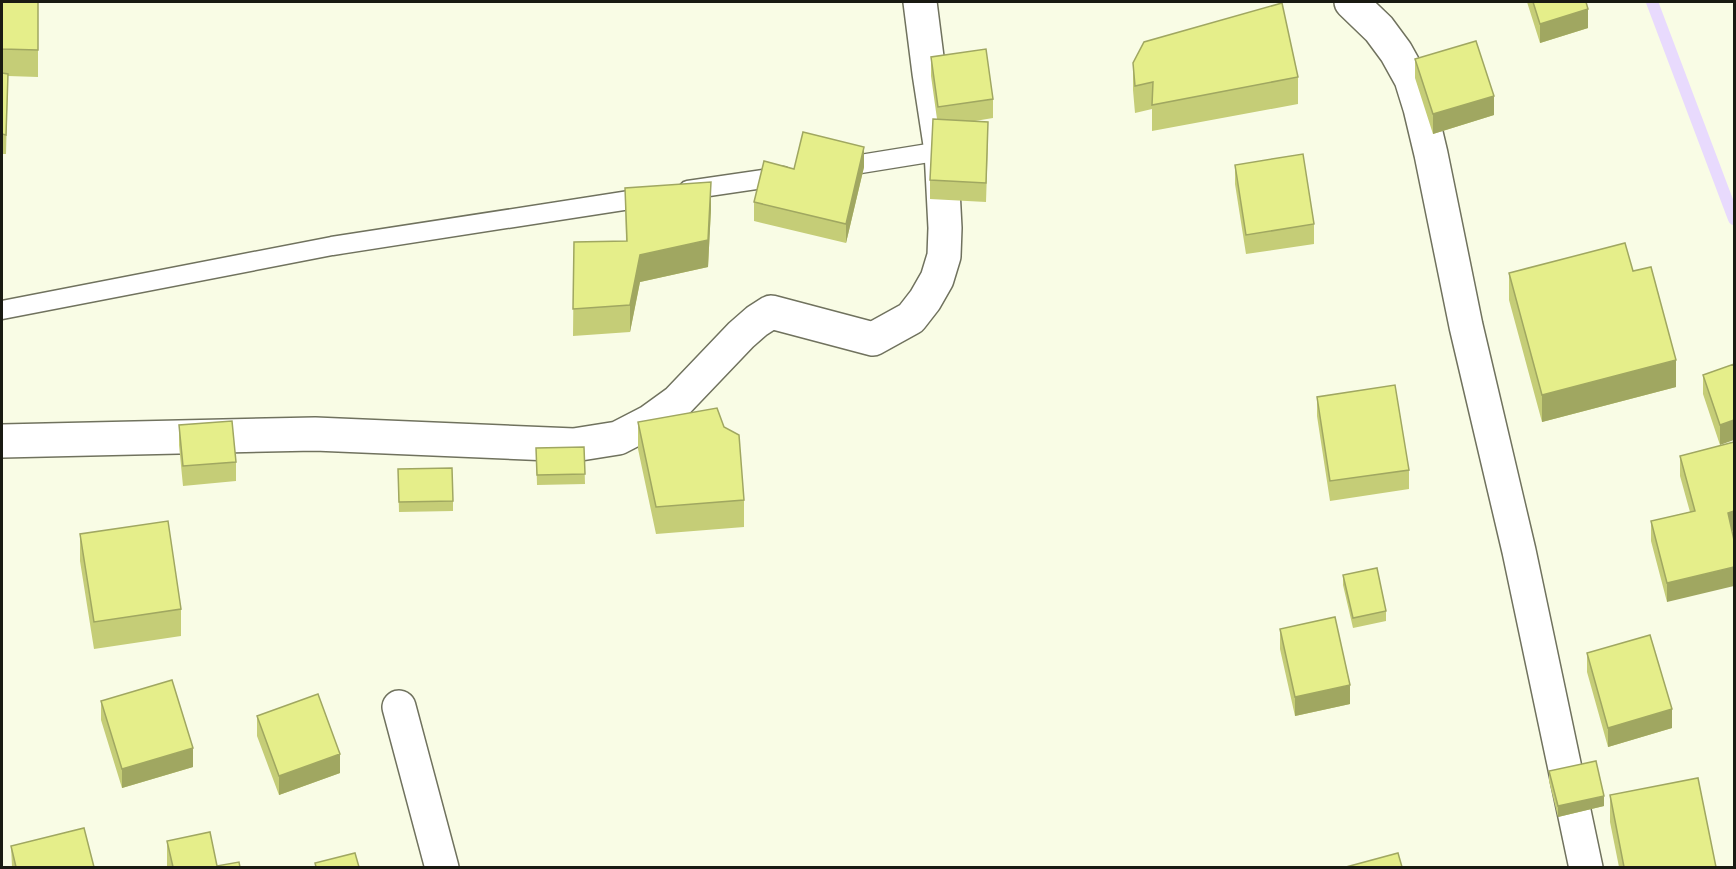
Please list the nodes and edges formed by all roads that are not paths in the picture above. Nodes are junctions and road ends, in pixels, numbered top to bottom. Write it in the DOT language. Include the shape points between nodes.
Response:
graph roads {
  1 [pos="920,2"];
  2 [pos="1351,2"];
  3 [pos="941,151"];
  4 [pos="824,169"];
  5 [pos="801,173"];
  6 [pos="2,310"];
  7 [pos="2,441"];
  8 [pos="399,707"];
  9 [pos="442,867"];
  10 [pos="1586,867"];
  1 -- 3 [label="street"];
  2 -- 10 [label="street" via="1396,52 1411,79 1420,108"];
  3 -- 4 [label="lane"];
  3 -- 7 [label="street" via="944,256 937,279 910,318 873,339 771,312 741,335 678,401 618,438 574,445 315,434"];
  5 -- 6 [label="lane" via="332,246"];
  8 -- 9 [label="street"];
}
